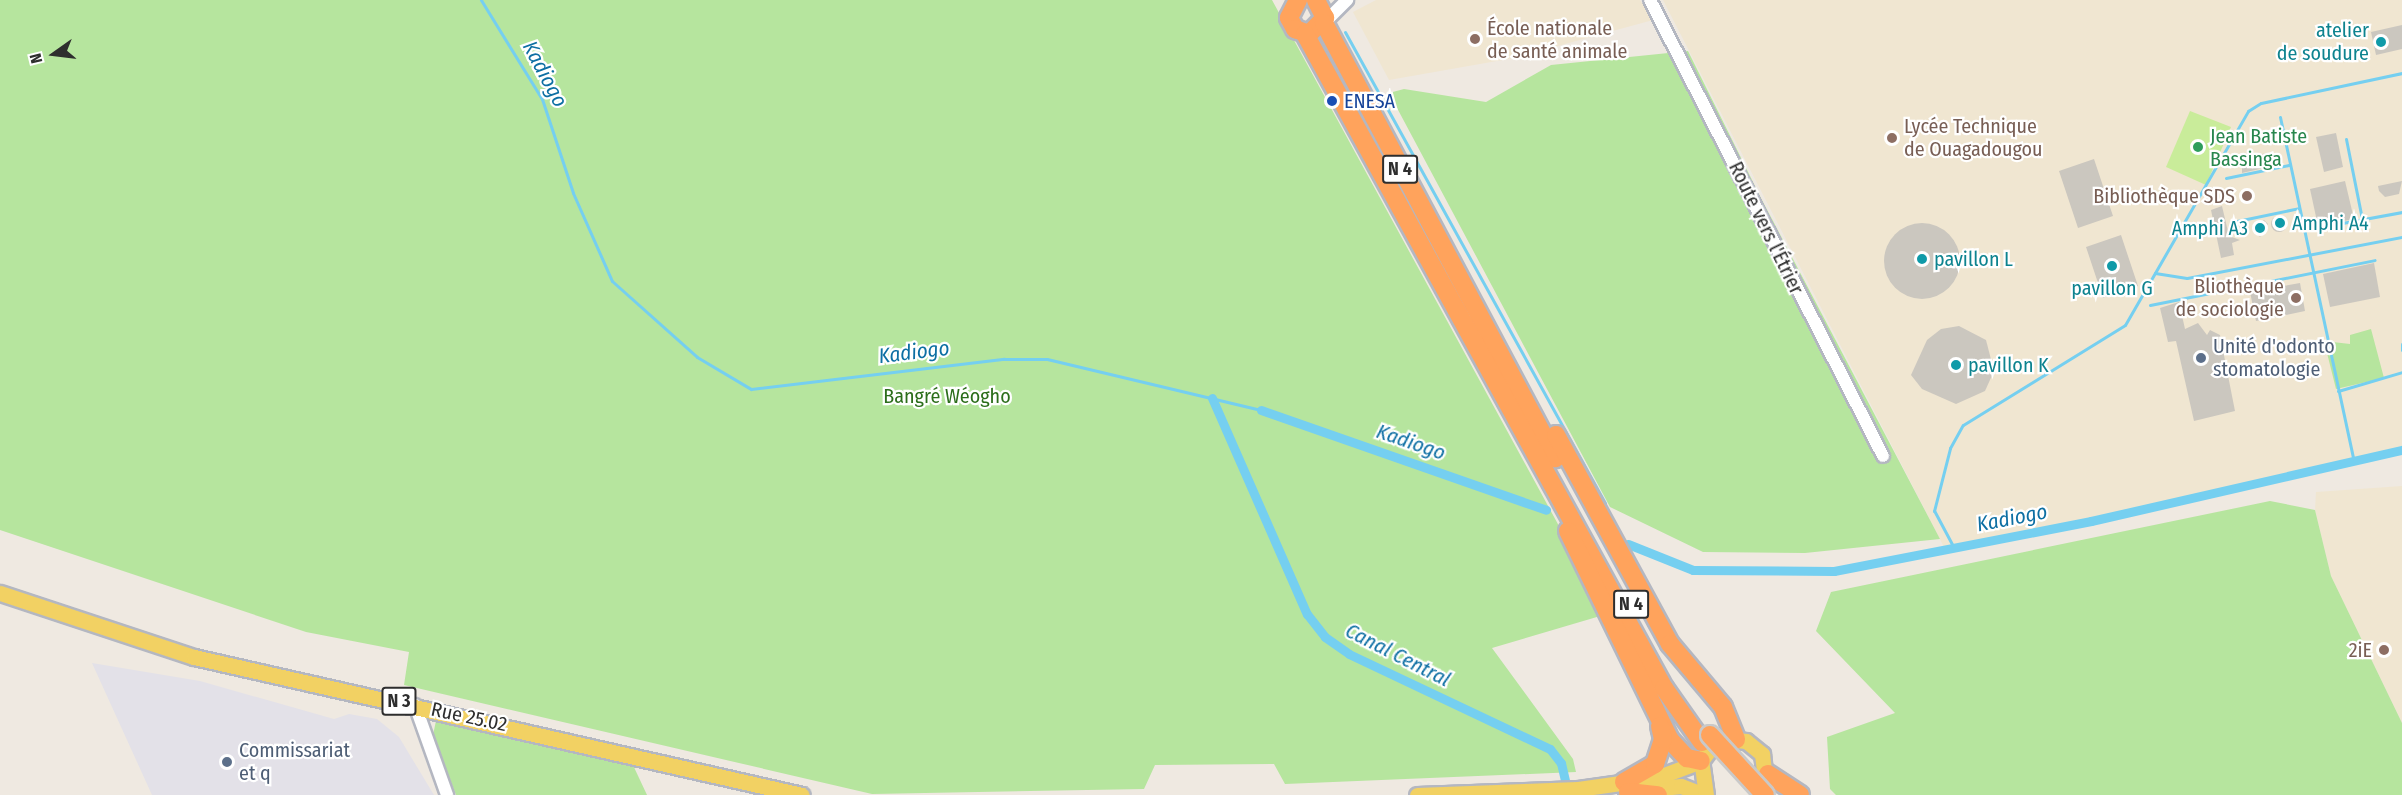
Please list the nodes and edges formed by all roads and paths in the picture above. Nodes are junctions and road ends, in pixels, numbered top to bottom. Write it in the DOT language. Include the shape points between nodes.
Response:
graph roads {
  1 [pos="1316,0"];
  2 [pos="1347,0"];
  3 [pos="1650,0"];
  4 [pos="1293,2"];
  5 [pos="1324,23"];
  6 [pos="1305,34"];
  7 [pos="1480,313"];
  8 [pos="1462,318"];
  9 [pos="1883,456"];
  10 [pos="0,593"];
  11 [pos="415,705"];
  12 [pos="1653,708"];
  13 [pos="1706,738"];
  14 [pos="1736,739"];
  15 [pos="1701,761"];
  16 [pos="1768,774"];
  17 [pos="1626,787"];
  18 [pos="1531,793"];
  19 [pos="447,795"];
  20 [pos="802,795"];
  21 [pos="1418,795"];
  22 [pos="1658,795"];
  23 [pos="1705,795"];
  24 [pos="1750,795"];
  25 [pos="1760,795"];
  26 [pos="1765,795"];
  27 [pos="1800,795"];
  1 -- 5 [label="highway, N 4" via="1325,12"];
  2 -- 5 [label="street"];
  3 -- 9 [label="street, Route vers l'Étrier"];
  4 -- 6 [label="highway, N 4" via="1291,24"];
  5 -- 6 [label="highway"];
  5 -- 7 [label="highway, N 4"];
  6 -- 8 [label="highway, N 4"];
  7 -- 13 [label="highway, N 4" via="1673,685"];
  7 -- 14 [label="highway" via="1592,498 1670,645 1723,707"];
  8 -- 12 [label="highway"];
  8 -- 13 [label="highway, N 4" via="1664,688"];
  10 -- 11 [label="main road, Rue 25.02 / N 3" via="194,657"];
  11 -- 19 [label="street"];
  11 -- 20 [label="main road, Rue 25.02 / N 3"];
  12 -- 15 [label="highway" via="1677,751"];
  12 -- 17 [label="highway" via="1661,750 1644,773"];
  13 -- 24 [label="highway, N 4"];
  13 -- 26 [label="highway, N 4, bridge"];
  14 -- 15 [label="main road" via="1711,747"];
  14 -- 16 [label="main road" via="1755,747"];
  15 -- 17 [label="main road"];
  15 -- 23 [label="main road"];
  16 -- 25 [label="main road"];
  16 -- 27 [label="highway"];
  17 -- 18 [label="main road"];
  17 -- 22 [label="highway"];
  17 -- 23 [label="main road" via="1672,786"];
  18 -- 21 [label="main road"];
}
